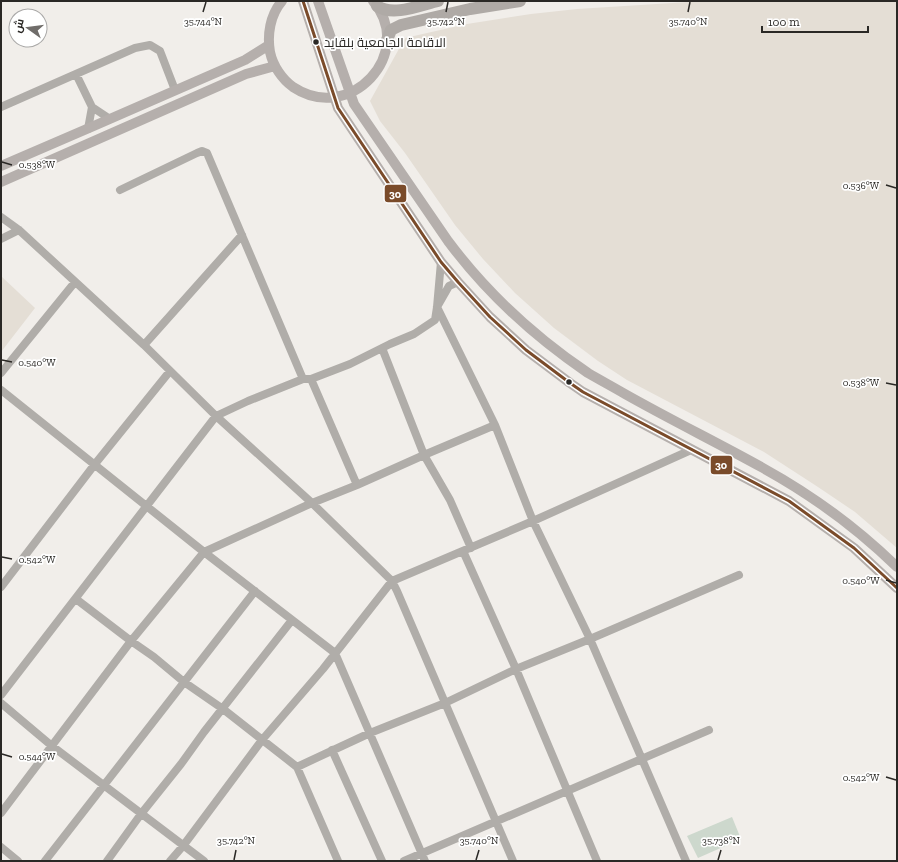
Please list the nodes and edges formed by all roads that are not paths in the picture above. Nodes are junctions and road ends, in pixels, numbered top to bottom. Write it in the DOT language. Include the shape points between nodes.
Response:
graph roads {
  1 [pos="282,1"];
  2 [pos="302,1"];
  3 [pos="318,1"];
  4 [pos="438,1"];
  5 [pos="520,1"];
  6 [pos="375,4"];
  7 [pos="387,40"];
  8 [pos="269,45"];
  9 [pos="275,66"];
  10 [pos="76,74"];
  11 [pos="176,90"];
  12 [pos="350,94"];
  13 [pos="334,98"];
  14 [pos="1,106"];
  15 [pos="92,107"];
  16 [pos="110,119"];
  17 [pos="88,129"];
  18 [pos="1,166"];
  19 [pos="1,182"];
  20 [pos="120,190"];
  21 [pos="1,217"];
  22 [pos="19,230"];
  23 [pos="242,235"];
  24 [pos="1,239"];
  25 [pos="441,262"];
  26 [pos="75,282"];
  27 [pos="458,282"];
  28 [pos="437,307"];
  29 [pos="144,344"];
  30 [pos="382,348"];
  31 [pos="170,371"];
  32 [pos="1,373"];
  33 [pos="307,379"];
  34 [pos="1,390"];
  35 [pos="216,416"];
  36 [pos="495,425"];
  37 [pos="691,450"];
  38 [pos="424,455"];
  39 [pos="95,464"];
  40 [pos="357,485"];
  41 [pos="312,503"];
  42 [pos="146,505"];
  43 [pos="533,521"];
  44 [pos="467,550"];
  45 [pos="204,552"];
  46 [pos="897,566"];
  47 [pos="739,575"];
  48 [pos="392,580"];
  49 [pos="1,587"];
  50 [pos="897,588"];
  51 [pos="255,591"];
  52 [pos="76,599"];
  53 [pos="292,620"];
  54 [pos="590,640"];
  55 [pos="131,641"];
  56 [pos="335,653"];
  57 [pos="516,669"];
  58 [pos="184,682"];
  59 [pos="1,695"];
  60 [pos="1,703"];
  61 [pos="444,703"];
  62 [pos="223,709"];
  63 [pos="709,730"];
  64 [pos="370,733"];
  65 [pos="262,740"];
  66 [pos="52,746"];
  67 [pos="332,750"];
  68 [pos="641,758"];
  69 [pos="297,767"];
  70 [pos="103,785"];
  71 [pos="567,791"];
  72 [pos="1,813"];
  73 [pos="141,814"];
  74 [pos="496,822"];
  75 [pos="183,846"];
  76 [pos="1,847"];
  77 [pos="423,857"];
  78 [pos="18,861"];
  79 [pos="45,861"];
  80 [pos="107,861"];
  81 [pos="170,861"];
  82 [pos="204,861"];
  83 [pos="338,861"];
  84 [pos="382,861"];
  85 [pos="404,861"];
  86 [pos="513,861"];
  87 [pos="597,861"];
  88 [pos="686,861"];
  1 -- 8 [label="main road" via="273,16 269,30"];
  2 -- 13 [label="main road"];
  3 -- 12 [label="main road"];
  4 -- 6 [label="highway" via="391,11"];
  5 -- 7 [label="highway" via="400,25 391,30"];
  6 -- 7 [label="main road" via="385,22"];
  7 -- 12 [label="main road" via="384,57 376,72 369,81"];
  8 -- 9 [label="main road"];
  8 -- 11 [label="main road" via="245,60"];
  9 -- 13 [label="main road" via="282,76 300,91"];
  9 -- 19 [label="main road" via="246,74"];
  10 -- 11 [label="street" via="135,48 150,45 160,51"];
  10 -- 14 [label="street"];
  10 -- 15 [label="street"];
  11 -- 16 [label="main road"];
  12 -- 13 [label="main road"];
  12 -- 46 [label="main road" via="359,112 464,263 519,318 555,349 589,373 764,469 831,511"];
  13 -- 25 [label="main road" via="348,124"];
  15 -- 16 [label="street"];
  15 -- 17 [label="street"];
  16 -- 17 [label="main road"];
  17 -- 18 [label="main road"];
  20 -- 23 [label="street" via="202,151 206,153"];
  21 -- 22 [label="street"];
  22 -- 24 [label="street"];
  22 -- 26 [label="street"];
  23 -- 29 [label="street"];
  23 -- 33 [label="street"];
  25 -- 27 [label="main road"];
  25 -- 28 [label="street"];
  26 -- 29 [label="street"];
  26 -- 32 [label="street"];
  27 -- 28 [label="street" via="450,286"];
  27 -- 37 [label="main road" via="490,317 526,350 574,386"];
  28 -- 30 [label="street" via="435,320 414,334"];
  28 -- 36 [label="street"];
  29 -- 31 [label="street"];
  30 -- 33 [label="street" via="350,364"];
  30 -- 38 [label="street"];
  31 -- 35 [label="street"];
  31 -- 39 [label="street"];
  33 -- 35 [label="street"];
  33 -- 40 [label="street"];
  34 -- 39 [label="street"];
  35 -- 41 [label="street"];
  35 -- 42 [label="street"];
  36 -- 38 [label="street"];
  36 -- 43 [label="street"];
  37 -- 43 [label="street"];
  37 -- 50 [label="main road" via="788,501 854,548"];
  38 -- 40 [label="street"];
  38 -- 44 [label="street" via="450,500"];
  39 -- 42 [label="street"];
  39 -- 49 [label="street"];
  40 -- 41 [label="street"];
  41 -- 45 [label="street"];
  41 -- 48 [label="street"];
  42 -- 45 [label="street"];
  42 -- 52 [label="street"];
  43 -- 44 [label="street"];
  43 -- 54 [label="street"];
  44 -- 48 [label="street"];
  44 -- 57 [label="street"];
  45 -- 51 [label="street"];
  45 -- 55 [label="street"];
  47 -- 54 [label="street"];
  48 -- 56 [label="street"];
  48 -- 61 [label="street"];
  51 -- 53 [label="street"];
  51 -- 58 [label="street"];
  52 -- 55 [label="street"];
  52 -- 59 [label="street"];
  53 -- 56 [label="street"];
  53 -- 62 [label="street"];
  54 -- 57 [label="street"];
  54 -- 68 [label="street"];
  55 -- 58 [label="street"];
  55 -- 66 [label="street"];
  56 -- 64 [label="street"];
  56 -- 65 [label="street"];
  57 -- 61 [label="street"];
  57 -- 71 [label="street"];
  58 -- 62 [label="street"];
  58 -- 70 [label="street"];
  60 -- 66 [label="street"];
  61 -- 64 [label="street"];
  61 -- 74 [label="street"];
  62 -- 65 [label="street"];
  62 -- 73 [label="street"];
  63 -- 68 [label="street"];
  64 -- 67 [label="street"];
  64 -- 77 [label="street"];
  65 -- 69 [label="street"];
  65 -- 75 [label="street"];
  66 -- 70 [label="street"];
  66 -- 72 [label="street"];
  67 -- 69 [label="street"];
  67 -- 84 [label="street"];
  68 -- 71 [label="street"];
  68 -- 88 [label="street"];
  69 -- 83 [label="street"];
  70 -- 73 [label="street"];
  70 -- 79 [label="street"];
  71 -- 74 [label="street"];
  71 -- 87 [label="street"];
  73 -- 75 [label="street"];
  73 -- 80 [label="street"];
  74 -- 77 [label="street"];
  74 -- 86 [label="street"];
  75 -- 81 [label="street"];
  75 -- 82 [label="street"];
  76 -- 78 [label="street"];
  77 -- 85 [label="street"];
}
